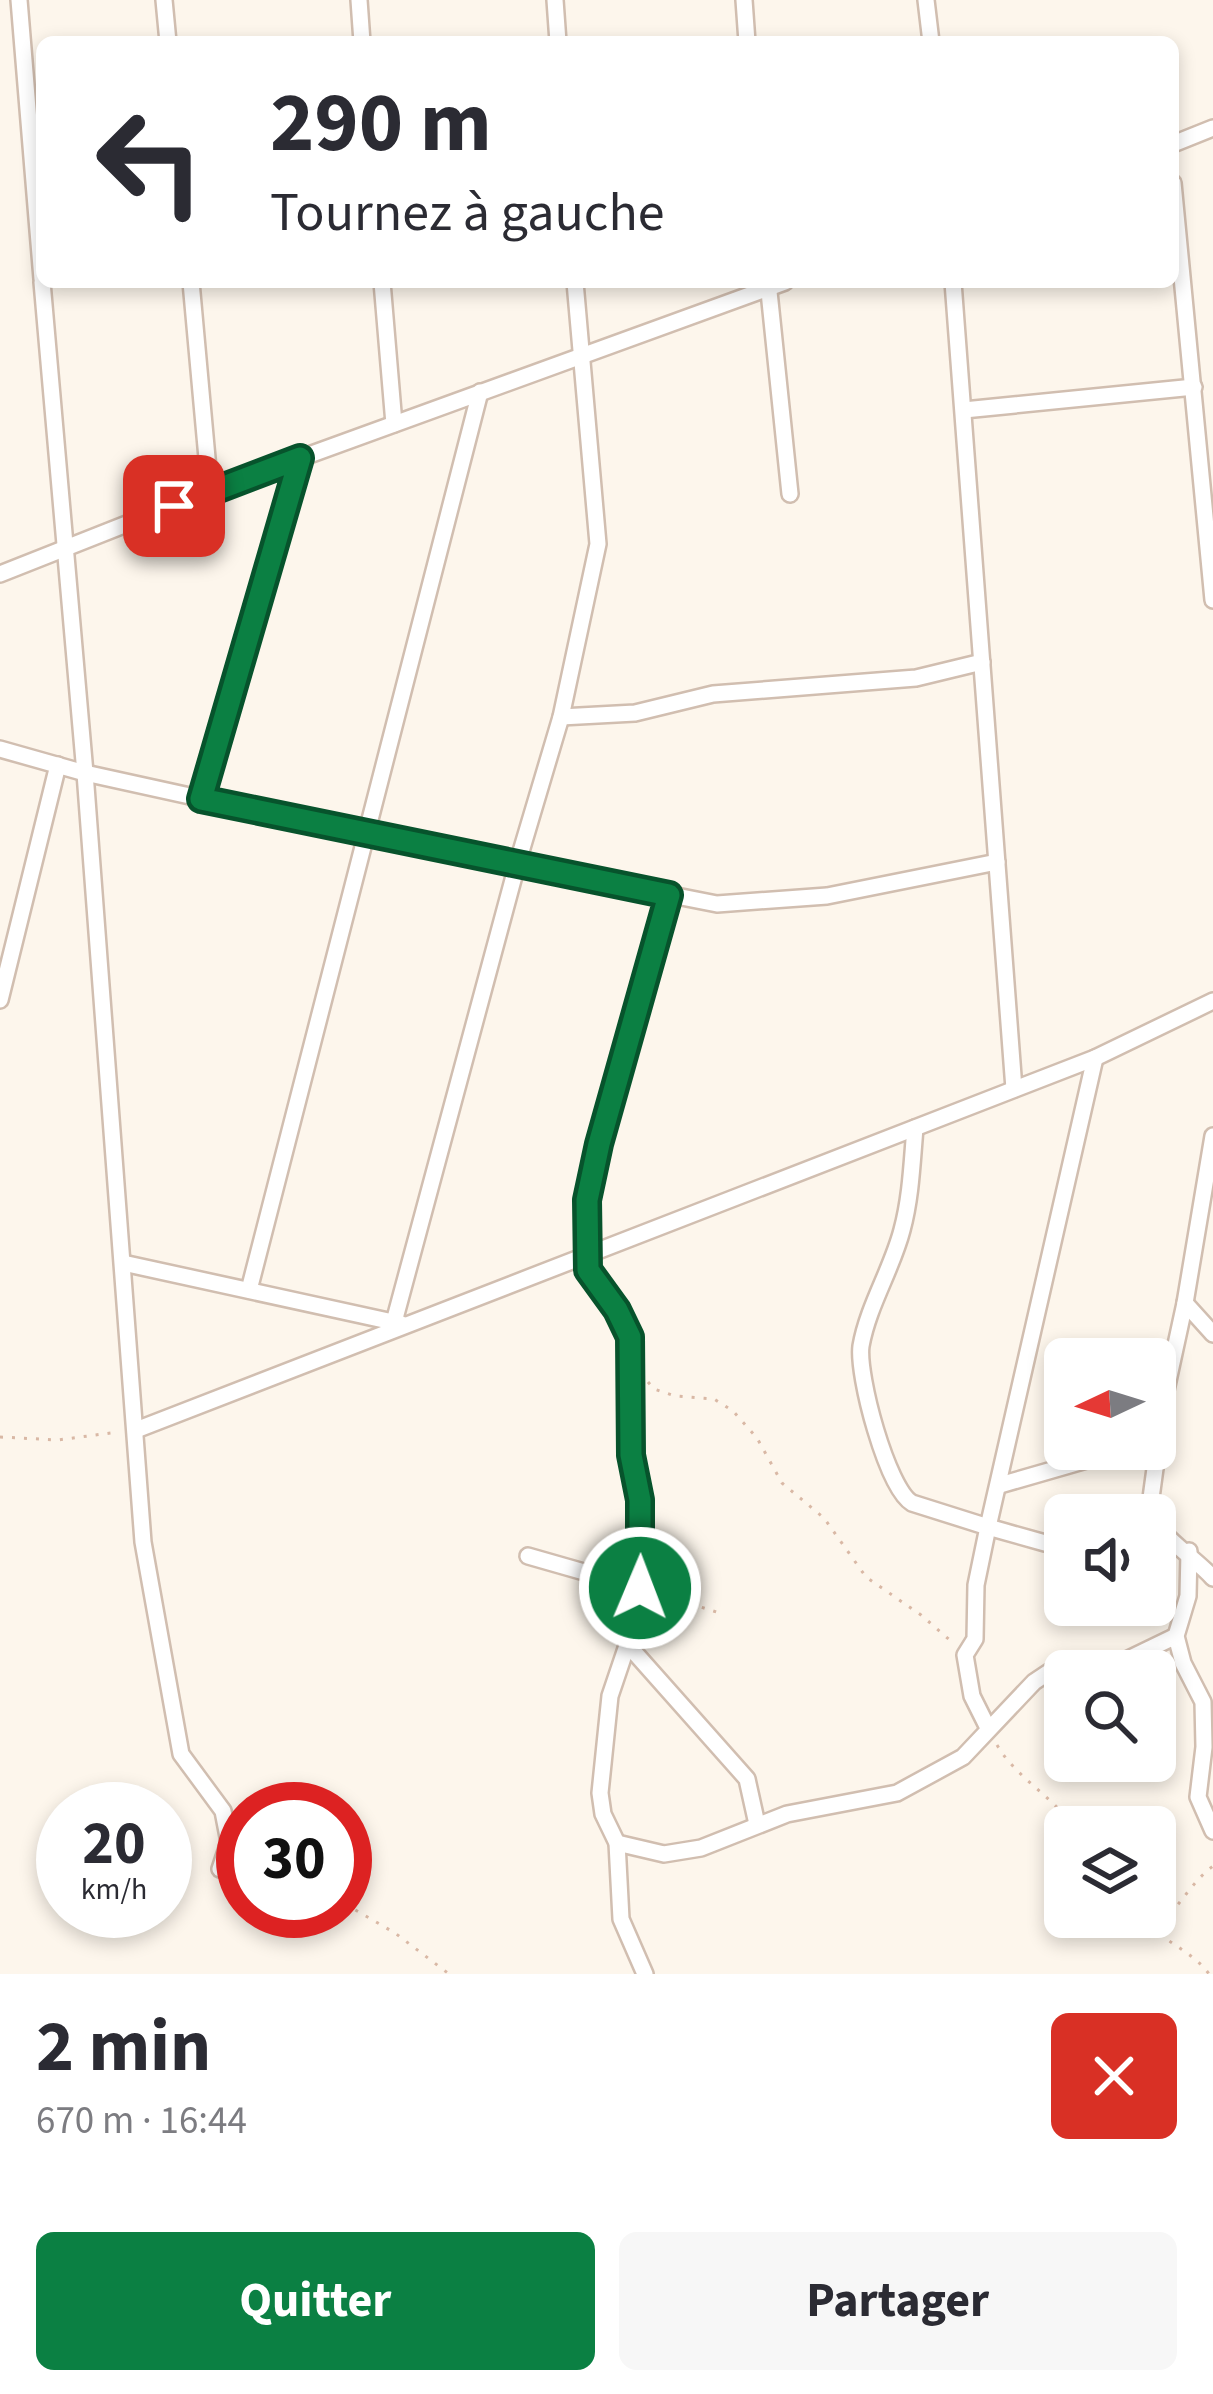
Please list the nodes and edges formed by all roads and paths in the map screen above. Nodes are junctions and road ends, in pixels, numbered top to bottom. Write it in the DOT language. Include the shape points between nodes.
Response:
graph roads {
  1 [pos="19,0"];
  2 [pos="164,0"];
  3 [pos="359,0"];
  4 [pos="555,0"];
  5 [pos="744,0"];
  6 [pos="926,0"];
  7 [pos="167,36"];
  8 [pos="362,36"];
  9 [pos="558,36"];
  10 [pos="747,36"];
  11 [pos="930,36"];
  12 [pos="1213,128"];
  13 [pos="1179,142"];
  14 [pos="36,208"];
  15 [pos="1179,241"];
  16 [pos="43,288"];
  17 [pos="191,288"];
  18 [pos="383,288"];
  19 [pos="575,288"];
  20 [pos="763,288"];
  21 [pos="774,288"];
  22 [pos="954,288"];
  23 [pos="580,356"];
  24 [pos="1194,387"];
  25 [pos="480,392"];
  26 [pos="964,410"];
  27 [pos="394,424"];
  28 [pos="300,458"];
  29 [pos="210,491"];
  30 [pos="790,494"];
  31 [pos="64,549"];
  32 [pos="0,574"];
  33 [pos="1213,600"];
  34 [pos="982,662"];
  35 [pos="561,717"];
  36 [pos="0,749"];
  37 [pos="58,765"];
  38 [pos="85,773"];
  39 [pos="201,799"];
  40 [pos="367,836"];
  41 [pos="997,862"];
  42 [pos="517,865"];
  43 [pos="669,895"];
  44 [pos="0,1000"];
  45 [pos="1213,1001"];
  46 [pos="1095,1058"];
  47 [pos="1014,1089"];
  48 [pos="915,1128"];
  49 [pos="1213,1136"];
  50 [pos="588,1256"];
  51 [pos="123,1263"];
  52 [pos="249,1290"];
  53 [pos="1185,1303"];
  54 [pos="400,1324"];
  55 [pos="1213,1334"];
  56 [pos="1176,1347"];
  57 [pos="632,1362"];
  58 [pos="136,1430"];
  59 [pos="0,1437"];
  60 [pos="1050,1470"];
  61 [pos="1000,1484"];
  62 [pos="988,1527"];
  63 [pos="1176,1541"];
  64 [pos="1044,1543"];
  65 [pos="1189,1551"];
  66 [pos="528,1556"];
  67 [pos="1213,1578"];
  68 [pos="640,1588"];
  69 [pos="723,1614"];
  70 [pos="1176,1636"];
  71 [pos="628,1645"];
  72 [pos="965,1655"];
  73 [pos="988,1728"];
  74 [pos="216,1802"];
  75 [pos="1056,1806"];
  76 [pos="757,1824"];
  77 [pos="1213,1832"];
  78 [pos="617,1843"];
  79 [pos="1213,1866"];
  80 [pos="1176,1910"];
  81 [pos="372,1920"];
  82 [pos="1166,1938"];
  83 [pos="448,1974"];
  84 [pos="645,1974"];
  85 [pos="1209,1974"];
  1 -- 14 [label="street"];
  2 -- 7 [label="street"];
  3 -- 8 [label="street"];
  4 -- 9 [label="street"];
  5 -- 10 [label="street"];
  6 -- 11 [label="street"];
  12 -- 13 [label="street"];
  15 -- 24 [label="street"];
  16 -- 31 [label="street"];
  17 -- 29 [label="street"];
  18 -- 27 [label="street"];
  19 -- 23 [label="street"];
  20 -- 23 [label="street"];
  21 -- 30 [label="street"];
  22 -- 26 [label="street"];
  23 -- 25 [label="street"];
  23 -- 35 [label="street" via="598,544"];
  24 -- 26 [label="street"];
  24 -- 33 [label="street"];
  25 -- 27 [label="street"];
  25 -- 40 [label="street"];
  26 -- 34 [label="street"];
  27 -- 28 [label="street"];
  28 -- 29 [label="street"];
  28 -- 39 [label="street"];
  29 -- 31 [label="street"];
  31 -- 32 [label="street"];
  31 -- 38 [label="street"];
  34 -- 35 [label="street" via="916,678 712,694 635,713"];
  34 -- 41 [label="street"];
  35 -- 42 [label="street"];
  36 -- 37 [label="street"];
  37 -- 38 [label="street"];
  37 -- 44 [label="street"];
  38 -- 39 [label="street"];
  38 -- 51 [label="street"];
  39 -- 40 [label="street"];
  40 -- 42 [label="street"];
  40 -- 52 [label="street"];
  41 -- 43 [label="street" via="760,903"];
  41 -- 47 [label="street"];
  42 -- 43 [label="street"];
  42 -- 54 [label="street"];
  43 -- 50 [label="street" via="591,1178"];
  45 -- 46 [label="street"];
  46 -- 47 [label="street"];
  46 -- 61 [label="street"];
  47 -- 48 [label="street"];
  48 -- 50 [label="street"];
  48 -- 62 [label="street" via="902,1231 865,1334 862,1369 902,1496"];
  49 -- 53 [label="street"];
  50 -- 54 [label="street"];
  50 -- 57 [label="street" via="592,1281 630,1337"];
  51 -- 52 [label="street"];
  51 -- 58 [label="street"];
  52 -- 54 [label="street"];
  53 -- 55 [label="street"];
  53 -- 56 [label="street"];
  54 -- 58 [label="street"];
  57 -- 68 [label="street"];
  57 -- 72 [label="path" via="654,1389 714,1399 733,1411 782,1483 824,1518 866,1577"];
  58 -- 59 [label="path"];
  58 -- 74 [label="street" via="143,1542 181,1754"];
  60 -- 61 [label="street"];
  61 -- 62 [label="street"];
  62 -- 64 [label="street"];
  62 -- 72 [label="street" via="975,1639"];
  63 -- 65 [label="street"];
  65 -- 67 [label="street"];
  65 -- 70 [label="street"];
  66 -- 68 [label="street"];
  68 -- 69 [label="path"];
  68 -- 71 [label="street"];
  70 -- 73 [label="street" via="1116,1665 1049,1672"];
  70 -- 77 [label="street" via="1203,1702 1198,1797"];
  71 -- 76 [label="street" via="747,1779"];
  71 -- 78 [label="street" via="602,1752 603,1814"];
  72 -- 73 [label="street"];
  73 -- 75 [label="path" via="1010,1768"];
  73 -- 76 [label="street" via="963,1757 915,1786"];
  76 -- 78 [label="street" via="664,1854"];
  78 -- 84 [label="street" via="622,1919"];
  79 -- 80 [label="path"];
  81 -- 83 [label="path"];
  82 -- 85 [label="path"];
}
